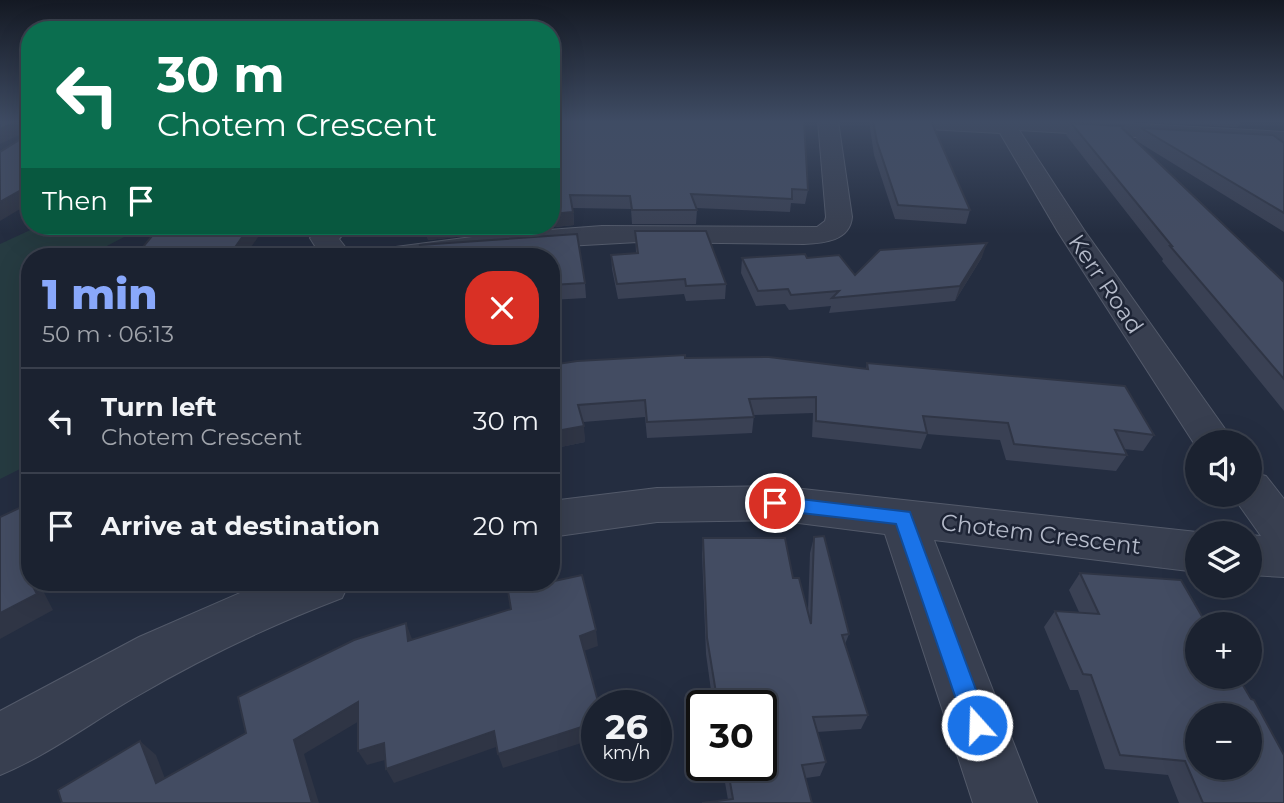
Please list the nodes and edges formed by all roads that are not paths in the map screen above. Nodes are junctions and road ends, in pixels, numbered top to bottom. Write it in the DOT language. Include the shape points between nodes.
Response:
graph roads {
  1 [pos="832,158"];
  2 [pos="1026,158"];
  3 [pos="456,248"];
  4 [pos="1205,430"];
  5 [pos="1262,504"];
  6 [pos="560,518"];
  7 [pos="903,518"];
  8 [pos="1284,532"];
  9 [pos="1185,550"];
  10 [pos="1262,556"];
  11 [pos="1284,557"];
  12 [pos="300,591"];
  13 [pos="0,746"];
  14 [pos="1005,803"];
  1 -- 3 [label="street" via="839,217 838,225 823,235 578,236"];
  2 -- 4 [label="street, Kerr Road"];
  5 -- 8 [label="street"];
  6 -- 7 [label="street, Chotem Crescent" via="657,505 775,503"];
  7 -- 9 [label="street, Chotem Crescent"];
  7 -- 14 [label="street"];
  10 -- 11 [label="street"];
  12 -- 13 [label="street" via="104,682"];
}
